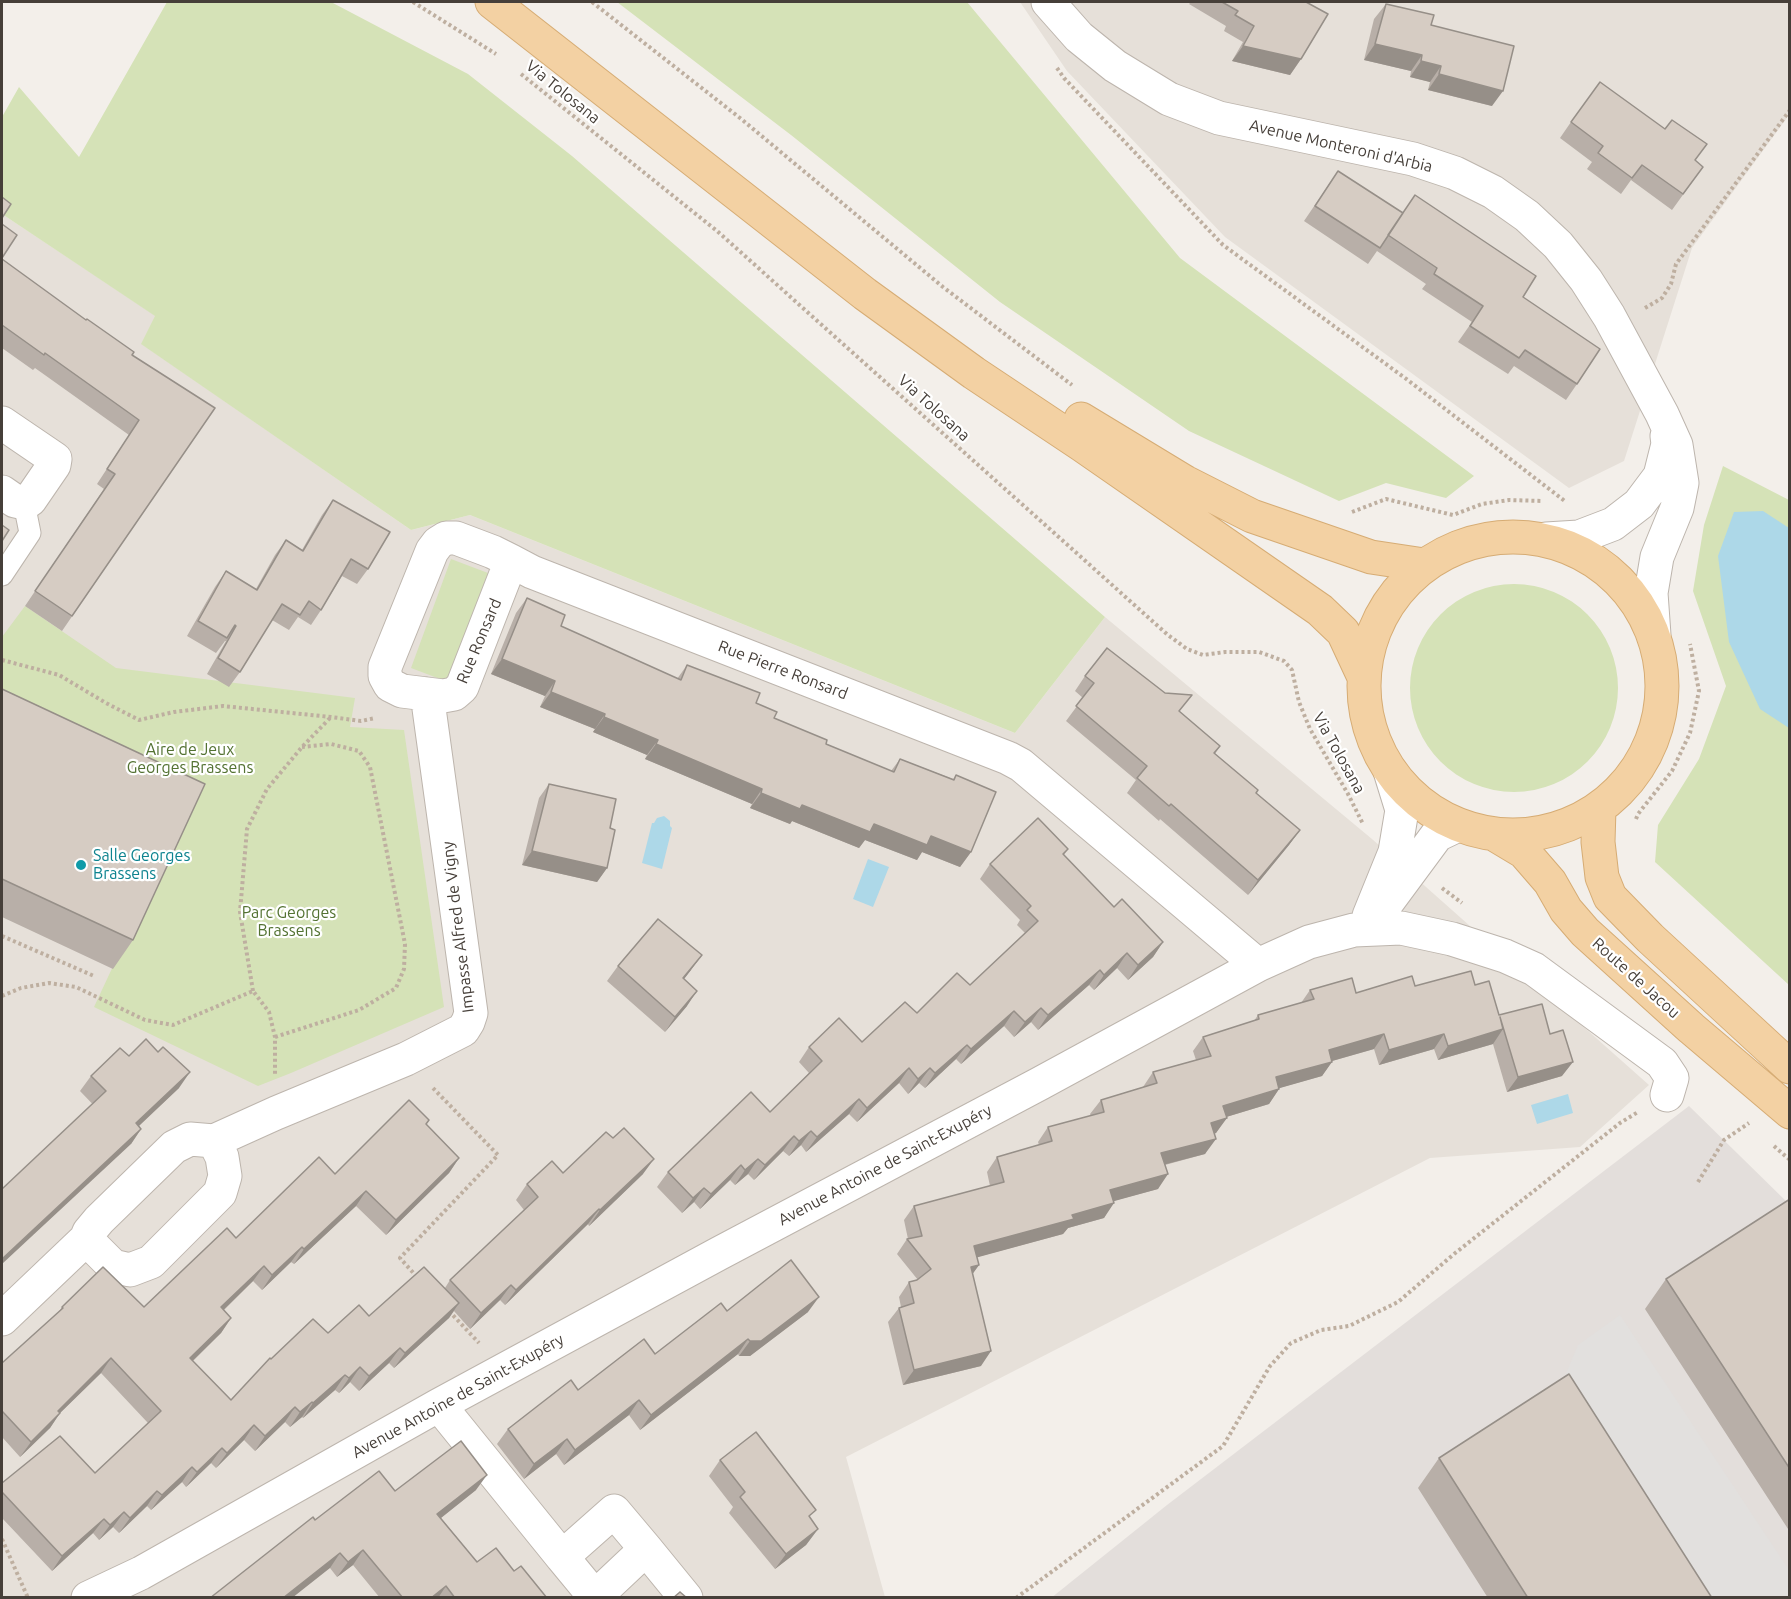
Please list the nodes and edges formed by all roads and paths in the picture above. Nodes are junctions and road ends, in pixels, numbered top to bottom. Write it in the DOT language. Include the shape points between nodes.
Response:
graph roads {
  1 [pos="413,2"];
  2 [pos="492,2"];
  3 [pos="497,2"];
  4 [pos="592,2"];
  5 [pos="1048,2"];
  6 [pos="505,61"];
  7 [pos="1052,62"];
  8 [pos="514,69"];
  9 [pos="1790,110"];
  10 [pos="1608,316"];
  11 [pos="1081,390"];
  12 [pos="1662,414"];
  13 [pos="2,423"];
  14 [pos="13,498"];
  15 [pos="1548,501"];
  16 [pos="1557,501"];
  17 [pos="1566,502"];
  18 [pos="1575,502"];
  19 [pos="1346,515"];
  20 [pos="1546,539"];
  21 [pos="511,561"];
  22 [pos="1424,565"];
  23 [pos="2,575"];
  24 [pos="1654,635"];
  25 [pos="1689,639"];
  26 [pos="2,660"];
  27 [pos="1364,677"];
  28 [pos="427,694"];
  29 [pos="331,717"];
  30 [pos="302,747"];
  31 [pos="1390,771"];
  32 [pos="1599,809"];
  33 [pos="1635,822"];
  34 [pos="1458,825"];
  35 [pos="1364,826"];
  36 [pos="1494,834"];
  37 [pos="1362,923"];
  38 [pos="2,936"];
  39 [pos="1258,965"];
  40 [pos="94,976"];
  41 [pos="253,992"];
  42 [pos="2,996"];
  43 [pos="274,1037"];
  44 [pos="406,1059"];
  45 [pos="1790,1067"];
  46 [pos="1667,1095"];
  47 [pos="1790,1112"];
  48 [pos="276,1113"];
  49 [pos="1749,1123"];
  50 [pos="214,1141"];
  51 [pos="1698,1182"];
  52 [pos="86,1239"];
  53 [pos="424,1284"];
  54 [pos="448,1310"];
  55 [pos="2,1319"];
  56 [pos="504,1370"];
  57 [pos="439,1405"];
  58 [pos="2,1539"];
  59 [pos="646,1549"];
  60 [pos="562,1557"];
  61 [pos="594,1597"];
  62 [pos="28,1598"];
  63 [pos="88,1598"];
  64 [pos="686,1598"];
  65 [pos="1017,1598"];
  1 -- 6 [label="path, Via Tolosana"];
  2 -- 27 [label="main road" via="865,294 1320,610 1343,632"];
  3 -- 22 [label="main road" via="656,111 990,360 1108,436 1252,516 1371,557"];
  4 -- 11 [label="path" via="740,118 943,287"];
  5 -- 10 [label="street, Avenue Monteroni d'Arbia" via="1079,38 1169,99 1219,118 1413,159 1455,173 1492,192 1527,216 1558,245 1586,279"];
  7 -- 17 [label="path" via="1223,245"];
  8 -- 35 [label="path, Via Tolosana" via="717,231 1168,635 1203,655 1259,652 1284,661 1292,670 1310,729"];
  9 -- 10 [label="path" via="1676,264 1671,285 1662,298 1636,314"];
  10 -- 12 [label="street, Avenue Monteroni d'Arbia"];
  12 -- 20 [label="street, Avenue Monteroni d'Arbia" via="1668,444 1660,476 1639,504 1613,524 1579,537"];
  12 -- 24 [label="street, Avenue Monteroni d'Arbia" via="1676,445 1682,483 1657,557 1651,593"];
  13 -- 14 [label="street" via="55,459 30,500"];
  14 -- 23 [label="lane" via="30,533"];
  15 -- 19 [label="path" via="1509,500 1482,504 1453,515 1386,499"];
  16 -- 17 [label="path"];
  17 -- 18 [label="path"];
  20 -- 22 [label="main road" via="1503,536 1461,545"];
  20 -- 24 [label="main road" via="1592,558 1615,578 1630,592"];
  21 -- 28 [label="street, Rue Ronsard" via="462,687 454,694"];
  21 -- 28 [label="street, Rue Pierre Ronsard" via="456,538 446,538 432,551 385,667 390,685"];
  21 -- 39 [label="street, Rue Pierre Ronsard" via="1021,765"];
  22 -- 27 [label="main road" via="1400,587 1381,614 1369,645"];
  24 -- 32 [label="main road" via="1663,683 1657,731 1634,775"];
  25 -- 33 [label="path" via="1699,691 1690,733 1672,771"];
  26 -- 29 [label="path" via="59,675 139,720 223,706"];
  27 -- 31 [label="main road" via="1369,726"];
  28 -- 29 [label="path" via="396,714 361,721"];
  28 -- 44 [label="street, Impasse Alfred de Vigny" via="471,1013 463,1030"];
  29 -- 30 [label="path"];
  30 -- 41 [label="path" via="267,789 247,829 240,912"];
  30 -- 43 [label="path" via="331,744 359,751 370,767 405,944 404,969 396,988 359,1010"];
  31 -- 34 [label="main road" via="1420,803"];
  31 -- 37 [label="street" via="1402,810 1395,852"];
  32 -- 36 [label="main road" via="1566,826 1530,834"];
  32 -- 45 [label="main road" via="1602,877 1610,897"];
  34 -- 36 [label="main road"];
  34 -- 37 [label="street, Avenue Antoine de Saint-Exupéry" via="1437,835 1385,905"];
  36 -- 47 [label="main road, Route de Jacou" via="1524,852 1585,932"];
  37 -- 39 [label="street, Avenue Antoine de Saint-Exupéry"];
  37 -- 46 [label="street, Avenue Antoine de Saint-Exupéry" via="1452,939 1534,969 1662,1063 1672,1078"];
  38 -- 40 [label="path"];
  39 -- 56 [label="street, Avenue Antoine de Saint-Exupéry"];
  41 -- 42 [label="path" via="173,1025 144,1020 76,987 49,983"];
  41 -- 43 [label="path" via="269,1012"];
  43 -- 48 [label="path"];
  44 -- 48 [label="street, Impasse Alfred de Vigny"];
  44 -- 53 [label="path" via="498,1155 400,1258"];
  46 -- 65 [label="path" via="1620,1123 1398,1302 1348,1326 1321,1330 1291,1343 1270,1366 1223,1446"];
  48 -- 50 [label="street, Impasse Alfred de Vigny"];
  49 -- 51 [label="path" via="1724,1140"];
  50 -- 52 [label="street, Impasse Alfred de Vigny" via="190,1139 174,1147 99,1220"];
  50 -- 52 [label="street" via="225,1176 220,1193 151,1262 130,1270 113,1266"];
  52 -- 55 [label="street, Impasse Alfred de Vigny"];
  54 -- 56 [label="path"];
  56 -- 57 [label="street, Avenue Antoine de Saint-Exupéry"];
  57 -- 60 [label="street"];
  57 -- 63 [label="street, Avenue Antoine de Saint-Exupéry" via="141,1573"];
  58 -- 62 [label="path"];
  59 -- 60 [label="street" via="614,1511"];
  59 -- 61 [label="street"];
  59 -- 64 [label="street"];
  60 -- 61 [label="street"];
}
